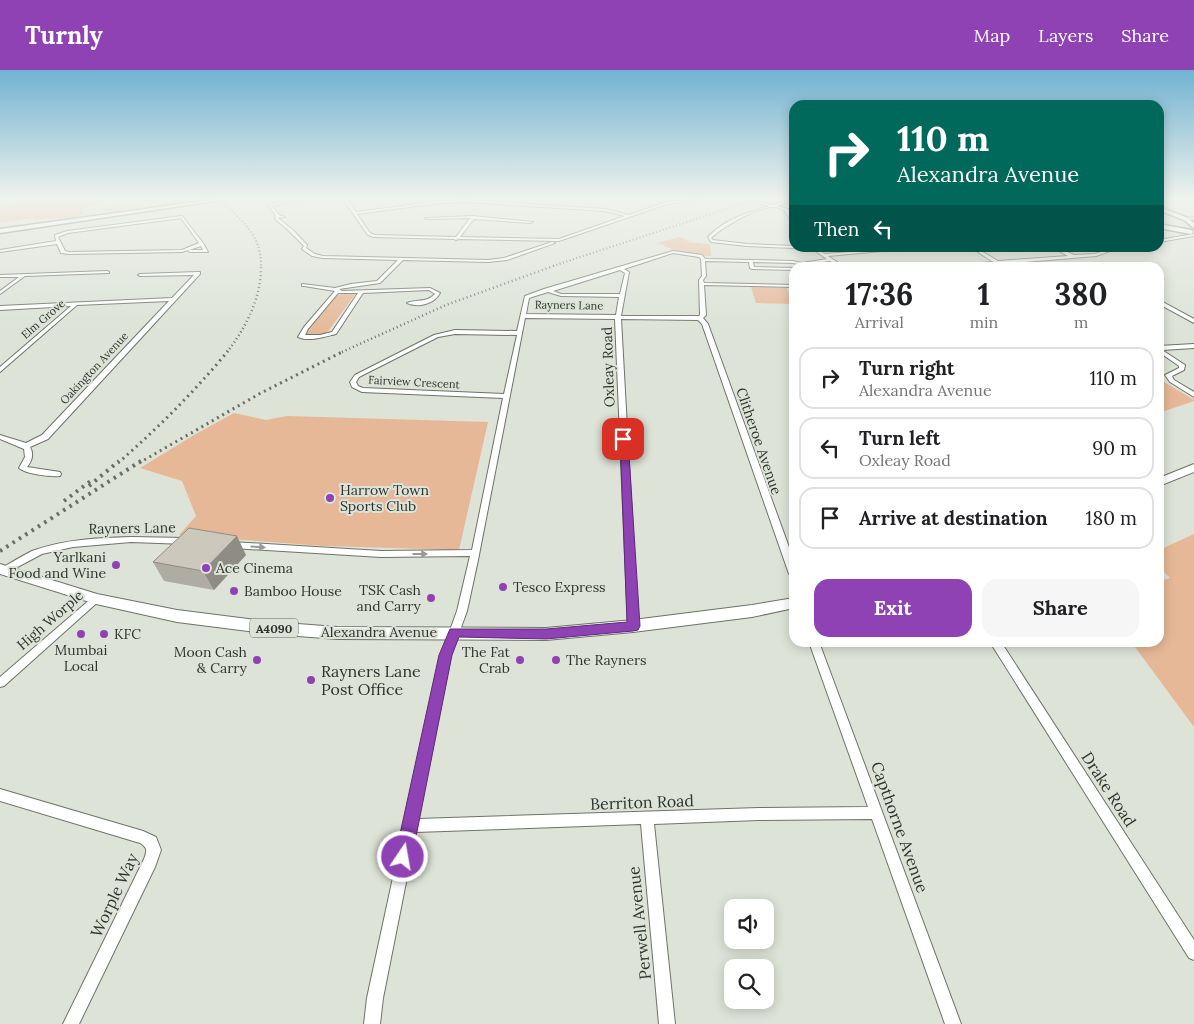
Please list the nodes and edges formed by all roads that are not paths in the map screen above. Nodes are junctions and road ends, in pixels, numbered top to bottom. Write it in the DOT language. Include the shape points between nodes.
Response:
graph roads {
  1 [pos="49,244"];
  2 [pos="60,244"];
  3 [pos="202,244"];
  4 [pos="304,244"];
  5 [pos="550,244"];
  6 [pos="738,244"];
  7 [pos="546,245"];
  8 [pos="789,246"];
  9 [pos="0,251"];
  10 [pos="182,251"];
  11 [pos="819,252"];
  12 [pos="852,252"];
  13 [pos="980,252"];
  14 [pos="1064,252"];
  15 [pos="1107,252"];
  16 [pos="824,255"];
  17 [pos="1074,257"];
  18 [pos="402,259"];
  19 [pos="703,260"];
  20 [pos="830,260"];
  21 [pos="751,261"];
  22 [pos="794,262"];
  23 [pos="821,262"];
  24 [pos="834,262"];
  25 [pos="996,262"];
  26 [pos="620,268"];
  27 [pos="789,269"];
  28 [pos="107,272"];
  29 [pos="24,275"];
  30 [pos="140,275"];
  31 [pos="0,276"];
  32 [pos="702,284"];
  33 [pos="304,285"];
  34 [pos="789,286"];
  35 [pos="336,290"];
  36 [pos="548,290"];
  37 [pos="362,291"];
  38 [pos="0,293"];
  39 [pos="622,296"];
  40 [pos="172,299"];
  41 [pos="410,303"];
  42 [pos="76,304"];
  43 [pos="1164,305"];
  44 [pos="0,308"];
  45 [pos="1174,311"];
  46 [pos="1166,312"];
  47 [pos="523,316"];
  48 [pos="618,317"];
  49 [pos="700,318"];
  50 [pos="1194,321"];
  51 [pos="519,333"];
  52 [pos="1194,346"];
  53 [pos="1164,349"];
  54 [pos="1164,352"];
  55 [pos="0,370"];
  56 [pos="1194,395"];
  57 [pos="506,396"];
  58 [pos="0,437"];
  59 [pos="26,446"];
  60 [pos="1194,468"];
  61 [pos="57,474"];
  62 [pos="1164,480"];
  63 [pos="196,542"];
  64 [pos="226,544"];
  65 [pos="475,553"];
  66 [pos="789,560"];
  67 [pos="3,570"];
  68 [pos="96,598"];
  69 [pos="789,604"];
  70 [pos="633,626"];
  71 [pos="455,632"];
  72 [pos="816,647"];
  73 [pos="998,647"];
  74 [pos="0,683"];
  75 [pos="0,795"];
  76 [pos="876,812"];
  77 [pos="646,819"];
  78 [pos="410,826"];
  79 [pos="1194,953"];
  80 [pos="72,1024"];
  81 [pos="372,1024"];
  82 [pos="667,1024"];
  83 [pos="953,1024"];
  1 -- 9 [label="street"];
  2 -- 10 [label="street" via="63,252 69,253"];
  3 -- 10 [label="street"];
  3 -- 10 [label="street" via="206,251"];
  4 -- 18 [label="street" via="305,251 323,257"];
  5 -- 7 [label="street"];
  6 -- 8 [label="street"];
  7 -- 18 [label="street" via="497,261"];
  11 -- 16 [label="street"];
  12 -- 16 [label="street"];
  13 -- 25 [label="street"];
  14 -- 17 [label="street"];
  15 -- 17 [label="street"];
  16 -- 20 [label="street"];
  17 -- 25 [label="street"];
  18 -- 35 [label="street" via="378,282 351,284"];
  19 -- 21 [label="street"];
  19 -- 26 [label="street" via="700,256 673,252"];
  19 -- 32 [label="street"];
  20 -- 23 [label="street"];
  20 -- 24 [label="street"];
  21 -- 22 [label="street"];
  21 -- 27 [label="street" via="752,268"];
  26 -- 36 [label="street"];
  26 -- 39 [label="street, Oxleay Road" via="628,272"];
  28 -- 29 [label="street"];
  29 -- 31 [label="street"];
  29 -- 38 [label="street"];
  30 -- 40 [label="street, Oakington Avenue" via="198,273"];
  32 -- 34 [label="street"];
  32 -- 49 [label="street" via="703,315"];
  33 -- 35 [label="street"];
  35 -- 37 [label="street"];
  35 -- 37 [label="street" via="301,337 320,338 334,333"];
  36 -- 39 [label="street" via="560,295"];
  36 -- 47 [label="street" via="527,297"];
  37 -- 41 [label="street" via="430,289 438,293 428,302"];
  39 -- 48 [label="street, Oxleay Road"];
  40 -- 42 [label="street"];
  40 -- 59 [label="street, Oakington Avenue" via="44,437"];
  42 -- 44 [label="street"];
  42 -- 55 [label="street, Elm Grove"];
  43 -- 45 [label="street"];
  45 -- 46 [label="street"];
  45 -- 50 [label="street"];
  47 -- 48 [label="street, Rayners Lane"];
  47 -- 51 [label="street, Rayners Lane"];
  48 -- 49 [label="street, Rayners Lane"];
  48 -- 70 [label="street, Oxleay Road"];
  49 -- 66 [label="street, Clitheroe Avenue" via="705,324"];
  51 -- 57 [label="street, Rayners Lane"];
  51 -- 57 [label="street, Fairview Crescent" via="455,332 436,336 362,373 353,382 362,390"];
  52 -- 53 [label="street"];
  54 -- 56 [label="street" via="1182,365 1182,369 1168,375 1172,381"];
  57 -- 65 [label="street, Rayners Lane"];
  58 -- 59 [label="street"];
  59 -- 61 [label="street" via="29,453 23,468"];
  60 -- 62 [label="main road"];
  63 -- 67 [label="street, Rayners Lane" via="132,540 70,545 37,552"];
  64 -- 65 [label="street, one-way" via="381,554"];
  65 -- 71 [label="street, Rayners Lane"];
  67 -- 68 [label="main road, Alexandra Avenue / A4090"];
  68 -- 71 [label="main road, Alexandra Avenue / A4090" via="177,616 272,628 337,633"];
  68 -- 74 [label="street, High Worple"];
  69 -- 70 [label="main road, Alexandra Avenue / A4090"];
  70 -- 71 [label="main road, Alexandra Avenue / A4090" via="546,634"];
  71 -- 78 [label="street, Rayners Lane" via="446,655"];
  72 -- 76 [label="street, Capthorne Avenue"];
  73 -- 79 [label="street, Drake Road"];
  75 -- 80 [label="street, Worple Way" via="143,837 151,842 154,850"];
  76 -- 77 [label="street, Berriton Road"];
  76 -- 83 [label="street, Capthorne Avenue"];
  77 -- 78 [label="street, Berriton Road"];
  77 -- 82 [label="street, Perwell Avenue"];
  78 -- 81 [label="street, Rayners Lane"];
}
